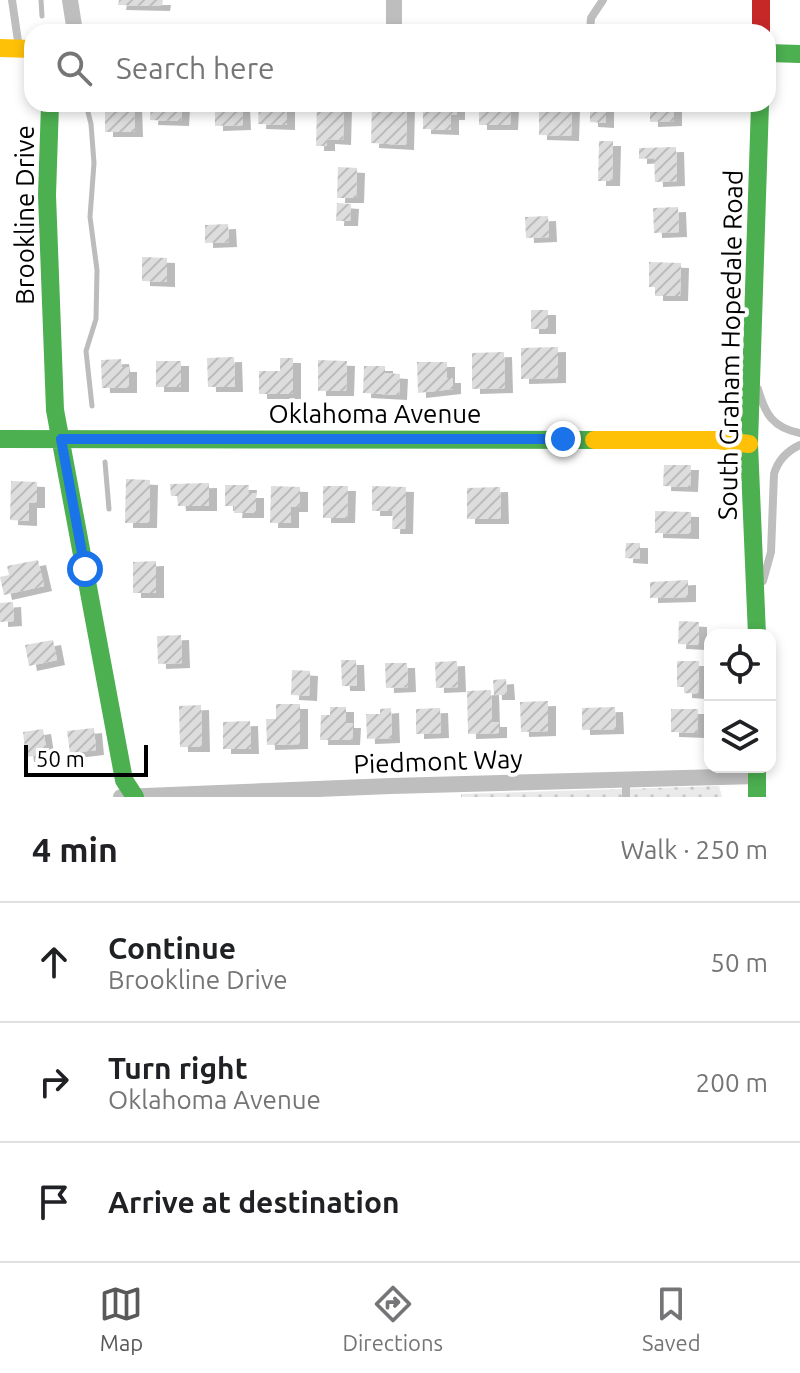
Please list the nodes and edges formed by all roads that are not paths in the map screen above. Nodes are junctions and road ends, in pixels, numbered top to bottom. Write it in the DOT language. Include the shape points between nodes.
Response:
graph roads {
  1 [pos="12,0"];
  2 [pos="70,0"];
  3 [pos="394,0"];
  4 [pos="603,0"];
  5 [pos="761,0"];
  6 [pos="74,24"];
  7 [pos="394,24"];
  8 [pos="591,24"];
  9 [pos="761,24"];
  10 [pos="17,48"];
  11 [pos="776,53"];
  12 [pos="800,54"];
  13 [pos="50,112"];
  14 [pos="760,112"];
  15 [pos="750,360"];
  16 [pos="800,433"];
  17 [pos="0,439"];
  18 [pos="61,439"];
  19 [pos="749,444"];
  20 [pos="800,445"];
  21 [pos="757,601"];
  22 [pos="757,629"];
  23 [pos="738,773"];
  24 [pos="757,773"];
  25 [pos="626,779"];
  26 [pos="130,797"];
  27 [pos="626,797"];
  28 [pos="757,797"];
  1 -- 10 [label="lane"];
  2 -- 6 [label="street"];
  3 -- 7 [label="street"];
  4 -- 8 [label="lane"];
  5 -- 9 [label="street"];
  11 -- 12 [label="street"];
  13 -- 18 [label="street, Brookline Drive" via="52,375"];
  14 -- 15 [label="street, South Graham Hopedale Road"];
  15 -- 16 [label="lane" via="766,415 783,429"];
  15 -- 19 [label="street, South Graham Hopedale Road"];
  17 -- 18 [label="street, Oklahoma Avenue"];
  18 -- 19 [label="street, Oklahoma Avenue"];
  18 -- 26 [label="street, Brookline Drive"];
  19 -- 21 [label="street, South Graham Hopedale Road"];
  20 -- 21 [label="lane" via="777,463 771,552"];
  21 -- 22 [label="street, South Graham Hopedale Road"];
  23 -- 25 [label="street, Piedmont Way"];
  24 -- 28 [label="street"];
  25 -- 26 [label="street, Piedmont Way"];
  25 -- 27 [label="lane"];
}
